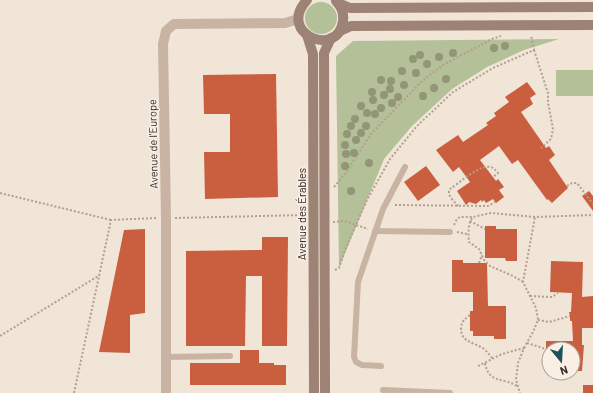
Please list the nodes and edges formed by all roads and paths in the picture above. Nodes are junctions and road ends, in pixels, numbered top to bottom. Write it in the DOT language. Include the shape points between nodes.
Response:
graph roads {
  1 [pos="307,0"];
  2 [pos="336,1"];
  3 [pos="593,7"];
  4 [pos="298,19"];
  5 [pos="593,25"];
  6 [pos="531,30"];
  7 [pos="340,31"];
  8 [pos="499,34"];
  9 [pos="525,34"];
  10 [pos="307,35"];
  11 [pos="331,38"];
  12 [pos="534,50"];
  13 [pos="541,148"];
  14 [pos="405,167"];
  15 [pos="493,177"];
  16 [pos="567,186"];
  17 [pos="0,193"];
  18 [pos="324,198"];
  19 [pos="387,201"];
  20 [pos="495,202"];
  21 [pos="593,204"];
  22 [pos="458,206"];
  23 [pos="593,216"];
  24 [pos="473,217"];
  25 [pos="535,217"];
  26 [pos="111,220"];
  27 [pos="470,221"];
  28 [pos="331,222"];
  29 [pos="356,225"];
  30 [pos="485,229"];
  31 [pos="375,231"];
  32 [pos="450,232"];
  33 [pos="482,255"];
  34 [pos="479,263"];
  35 [pos="324,274"];
  36 [pos="100,275"];
  37 [pos="523,282"];
  38 [pos="558,293"];
  39 [pos="530,296"];
  40 [pos="470,315"];
  41 [pos="570,316"];
  42 [pos="538,320"];
  43 [pos="0,336"];
  44 [pos="527,342"];
  45 [pos="541,347"];
  46 [pos="524,348"];
  47 [pos="230,356"];
  48 [pos="166,357"];
  49 [pos="493,359"];
  50 [pos="484,363"];
  51 [pos="381,366"];
  52 [pos="478,366"];
  53 [pos="518,386"];
  54 [pos="382,390"];
  55 [pos="166,393"];
  56 [pos="314,393"];
  57 [pos="325,393"];
  58 [pos="450,393"];
  59 [pos="520,393"];
  1 -- 4 [label="main road" via="302,5"];
  2 -- 3 [label="main road" via="350,8"];
  2 -- 7 [label="main road" via="344,16"];
  4 -- 10 [label="main road, Avenue des Érables" via="299,25"];
  4 -- 48 [label="street, Avenue de l'Europe" via="285,23 174,24 166,31 163,44"];
  5 -- 6 [label="main road"];
  6 -- 7 [label="main road" via="351,26"];
  6 -- 9 [label="path"];
  6 -- 12 [label="path"];
  7 -- 11 [label="main road"];
  8 -- 18 [label="path" via="507,34 492,39 443,65 421,82 371,134 345,174"];
  10 -- 11 [label="main road" via="319,40"];
  10 -- 56 [label="main road, Avenue des Érables" via="313,54"];
  11 -- 18 [label="main road, Avenue des Érables" via="324,53"];
  12 -- 13 [label="path" via="548,93 553,129 550,139"];
  12 -- 29 [label="path" via="493,68 453,92 417,126 390,159"];
  14 -- 19 [label="lane"];
  15 -- 22 [label="path" via="498,173 488,166 450,189 448,192"];
  16 -- 21 [label="path" via="577,183"];
  17 -- 26 [label="path"];
  18 -- 35 [label="main road, Avenue des Érables"];
  19 -- 22 [label="path" via="393,205"];
  19 -- 31 [label="lane"];
  20 -- 22 [label="path" via="488,206"];
  23 -- 25 [label="path"];
  24 -- 25 [label="path" via="491,213"];
  24 -- 27 [label="path"];
  24 -- 32 [label="path" via="460,217"];
  25 -- 37 [label="path"];
  27 -- 30 [label="path"];
  27 -- 33 [label="path" via="469,242 479,249"];
  28 -- 29 [label="path"];
  29 -- 31 [label="path"];
  29 -- 35 [label="path" via="339,268"];
  31 -- 32 [label="lane"];
  31 -- 51 [label="lane" via="358,282 354,357 356,362 362,365"];
  33 -- 34 [label="path"];
  33 -- 37 [label="path" via="490,266"];
  35 -- 57 [label="main road, Avenue des Érables"];
  36 -- 43 [label="path"];
  37 -- 39 [label="path"];
  38 -- 39 [label="path" via="552,297"];
  39 -- 42 [label="path"];
  40 -- 49 [label="path" via="463,319 461,334 466,341 485,350"];
  41 -- 42 [label="path" via="549,322"];
  42 -- 44 [label="path"];
  44 -- 45 [label="path"];
  44 -- 46 [label="path"];
  46 -- 49 [label="path"];
  46 -- 53 [label="path" via="518,363"];
  47 -- 48 [label="lane"];
  48 -- 55 [label="street, Avenue de l'Europe"];
  49 -- 50 [label="path"];
  50 -- 52 [label="path"];
  50 -- 53 [label="path" via="494,379"];
  53 -- 59 [label="path"];
  54 -- 58 [label="lane"];
}
